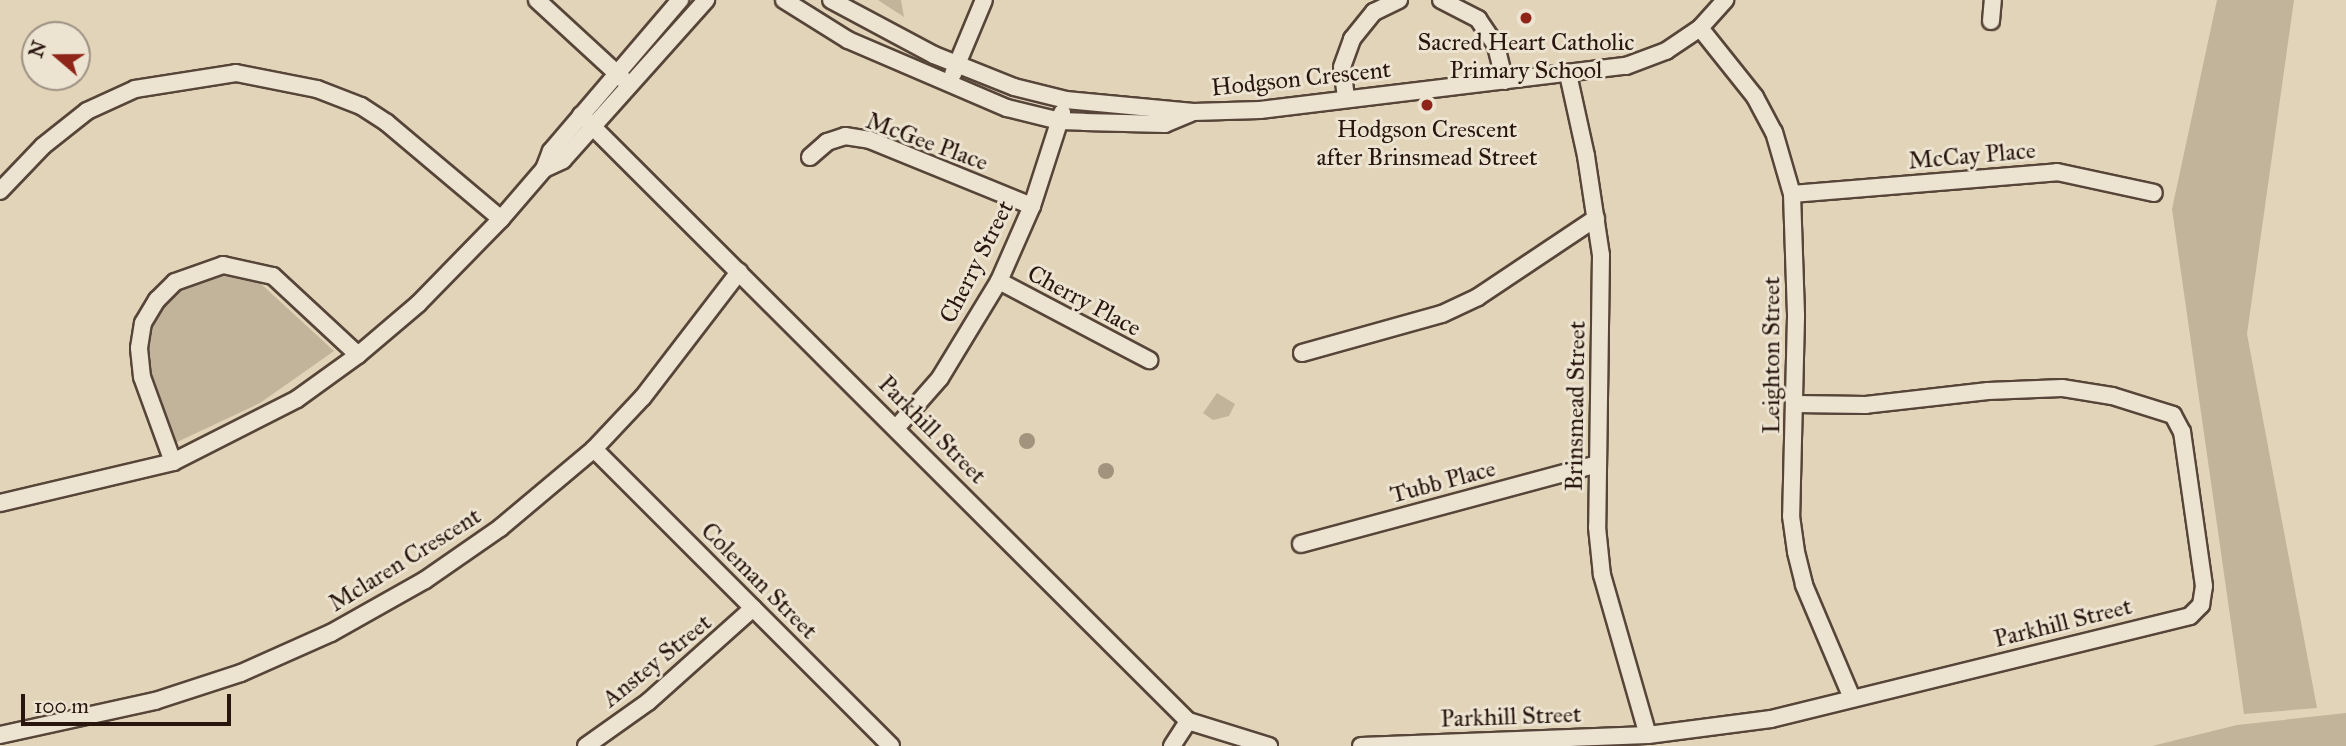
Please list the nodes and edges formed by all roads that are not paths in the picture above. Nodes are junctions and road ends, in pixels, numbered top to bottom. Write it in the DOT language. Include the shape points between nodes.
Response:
graph roads {
  1 [pos="537,0"];
  2 [pos="680,0"];
  3 [pos="706,0"];
  4 [pos="784,0"];
  5 [pos="831,0"];
  6 [pos="984,0"];
  7 [pos="1399,0"];
  8 [pos="1441,0"];
  9 [pos="1725,0"];
  10 [pos="1993,0"];
  11 [pos="1991,21"];
  12 [pos="1700,28"];
  13 [pos="956,65"];
  14 [pos="617,74"];
  15 [pos="1568,74"];
  16 [pos="1505,81"];
  17 [pos="630,86"];
  18 [pos="948,86"];
  19 [pos="1346,98"];
  20 [pos="1066,100"];
  21 [pos="1193,112"];
  22 [pos="587,121"];
  23 [pos="1060,121"];
  24 [pos="810,157"];
  25 [pos="0,191"];
  26 [pos="2154,193"];
  27 [pos="1793,194"];
  28 [pos="1032,206"];
  29 [pos="1597,218"];
  30 [pos="501,219"];
  31 [pos="738,272"];
  32 [pos="999,281"];
  33 [pos="1301,353"];
  34 [pos="358,355"];
  35 [pos="1149,360"];
  36 [pos="1796,404"];
  37 [pos="897,427"];
  38 [pos="594,449"];
  39 [pos="173,462"];
  40 [pos="1597,464"];
  41 [pos="0,503"];
  42 [pos="1301,544"];
  43 [pos="753,608"];
  44 [pos="1852,698"];
  45 [pos="1188,721"];
  46 [pos="0,735"];
  47 [pos="1648,735"];
  48 [pos="586,746"];
  49 [pos="891,746"];
  50 [pos="1172,746"];
  51 [pos="1269,746"];
  52 [pos="1362,746"];
  1 -- 14 [label="street"];
  2 -- 14 [label="street"];
  3 -- 17 [label="street"];
  4 -- 18 [label="street, Hodgson Crescent" via="848,40"];
  5 -- 13 [label="street, Hodgson Crescent" via="858,19"];
  6 -- 13 [label="street"];
  7 -- 19 [label="street" via="1374,12 1352,39 1342,67"];
  8 -- 16 [label="street" via="1479,19 1496,46"];
  9 -- 12 [label="street, Hodgson Crescent"];
  10 -- 11 [label="street"];
  12 -- 15 [label="street, Hodgson Crescent" via="1666,51 1626,66"];
  12 -- 27 [label="street, Leighton Street" via="1755,97 1777,142"];
  13 -- 18 [label="street"];
  13 -- 20 [label="street, Hodgson Crescent"];
  14 -- 17 [label="street"];
  14 -- 22 [label="street"];
  15 -- 16 [label="street, Hodgson Crescent"];
  15 -- 29 [label="street, Brinsmead Street"];
  16 -- 19 [label="street, Hodgson Crescent"];
  17 -- 22 [label="street"];
  18 -- 23 [label="street, Hodgson Crescent"];
  19 -- 21 [label="street, Hodgson Crescent" via="1260,110"];
  20 -- 21 [label="street, Hodgson Crescent"];
  20 -- 23 [label="street, Cherry Street"];
  21 -- 23 [label="street, Hodgson Crescent" via="1165,124"];
  22 -- 30 [label="street" via="551,151 544,169"];
  22 -- 31 [label="street, Parkhill Street"];
  23 -- 28 [label="street, Cherry Street"];
  24 -- 28 [label="street, McGee Place" via="827,142 845,136 870,140"];
  25 -- 30 [label="street" via="43,145 87,111 135,89 236,73 317,89 361,106"];
  26 -- 27 [label="street, McCay Place" via="2043,172"];
  27 -- 36 [label="street, Leighton Street"];
  28 -- 32 [label="street, Cherry Street"];
  29 -- 33 [label="street" via="1478,297 1442,314"];
  29 -- 40 [label="street, Brinsmead Street" via="1601,255"];
  30 -- 34 [label="street" via="418,304"];
  31 -- 37 [label="street, Parkhill Street"];
  31 -- 38 [label="street, Mclaren Crescent" via="643,397"];
  32 -- 35 [label="street, Cherry Place"];
  32 -- 37 [label="street, Cherry Street" via="940,378"];
  34 -- 39 [label="street" via="297,399"];
  34 -- 39 [label="street" via="273,276 223,265 175,282 143,323 139,348 142,377"];
  36 -- 44 [label="street, Leighton Street" via="1791,516 1796,552"];
  36 -- 44 [label="street, Parkhill Street" via="1866,405 1988,390 2062,388 2157,407 2173,415 2182,432 2204,586 2201,606 2190,615"];
  37 -- 45 [label="street, Parkhill Street"];
  38 -- 43 [label="street, Coleman Street"];
  38 -- 46 [label="street, Mclaren Crescent" via="500,528 425,580 331,634 241,673 155,701"];
  39 -- 41 [label="street"];
  40 -- 42 [label="street, Tubb Place"];
  40 -- 47 [label="street, Brinsmead Street" via="1597,527 1604,588"];
  43 -- 48 [label="street, Anstey Street" via="648,702"];
  43 -- 49 [label="street, Coleman Street"];
  44 -- 47 [label="street, Parkhill Street" via="1771,719"];
  45 -- 50 [label="street"];
  45 -- 51 [label="street, Parkhill Street"];
  47 -- 52 [label="street, Parkhill Street"];
}
